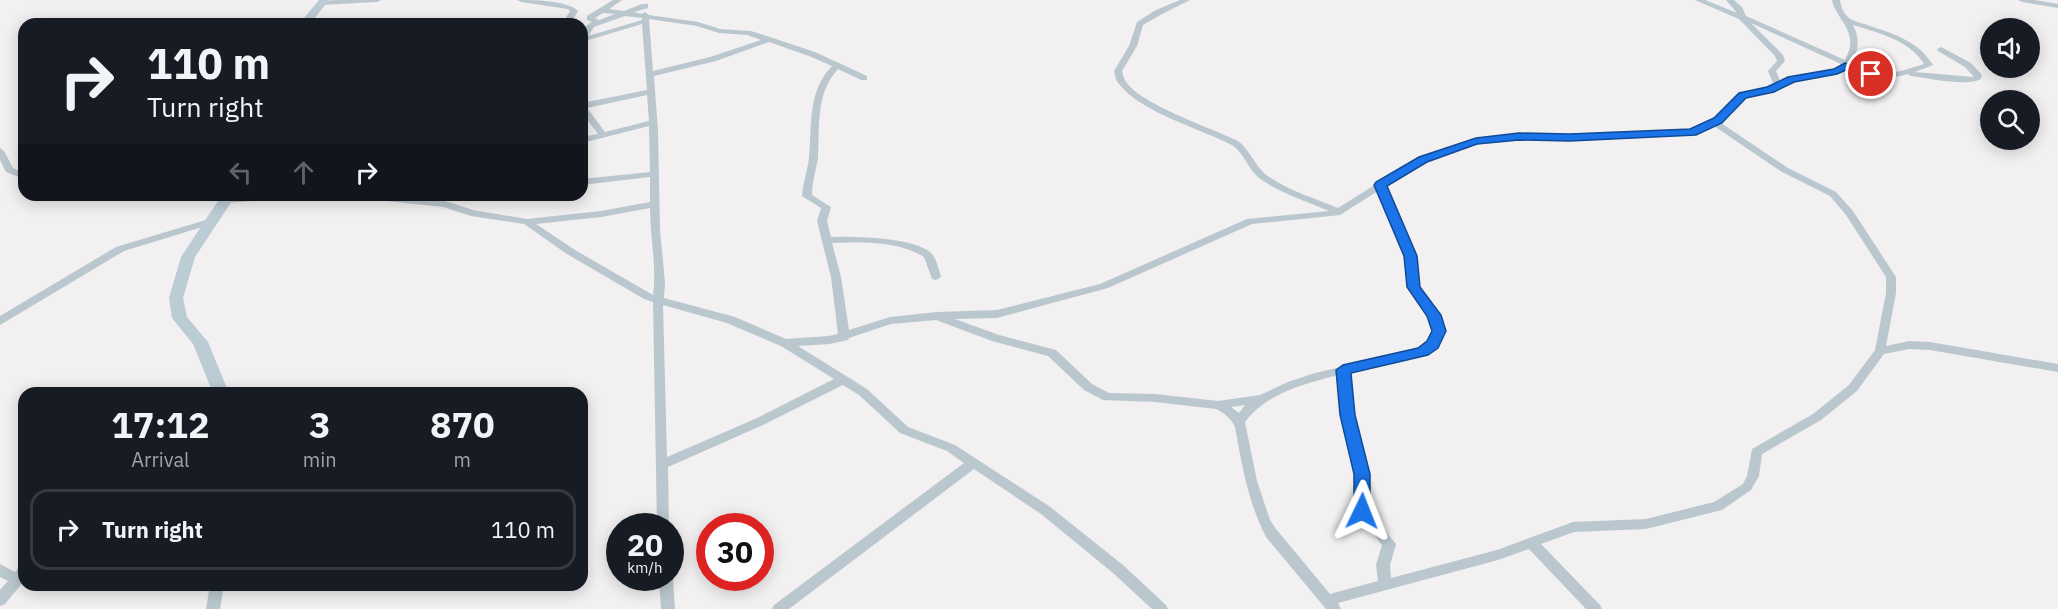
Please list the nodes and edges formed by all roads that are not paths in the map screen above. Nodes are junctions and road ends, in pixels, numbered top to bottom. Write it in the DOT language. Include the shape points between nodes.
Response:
graph roads {
  1 [pos="377,0"];
  2 [pos="521,0"];
  3 [pos="618,0"];
  4 [pos="1186,0"];
  5 [pos="1699,0"];
  6 [pos="1730,0"];
  7 [pos="1836,0"];
  8 [pos="2022,0"];
  9 [pos="322,2"];
  10 [pos="2058,6"];
  11 [pos="601,10"];
  12 [pos="625,12"];
  13 [pos="645,15"];
  14 [pos="309,18"];
  15 [pos="570,18"];
  16 [pos="1742,18"];
  17 [pos="1845,20"];
  18 [pos="598,22"];
  19 [pos="588,27"];
  20 [pos="588,37"];
  21 [pos="768,40"];
  22 [pos="1941,49"];
  23 [pos="836,66"];
  24 [pos="1845,66"];
  25 [pos="1905,73"];
  26 [pos="649,75"];
  27 [pos="864,78"];
  28 [pos="1778,85"];
  29 [pos="651,92"];
  30 [pos="588,105"];
  31 [pos="588,114"];
  32 [pos="653,123"];
  33 [pos="1715,123"];
  34 [pos="603,135"];
  35 [pos="588,139"];
  36 [pos="0,151"];
  37 [pos="18,174"];
  38 [pos="654,174"];
  39 [pos="588,181"];
  40 [pos="1380,185"];
  41 [pos="225,201"];
  42 [pos="425,201"];
  43 [pos="655,204"];
  44 [pos="1340,212"];
  45 [pos="209,222"];
  46 [pos="527,222"];
  47 [pos="827,240"];
  48 [pos="936,277"];
  49 [pos="659,300"];
  50 [pos="937,316"];
  51 [pos="0,321"];
  52 [pos="844,337"];
  53 [pos="785,343"];
  54 [pos="1880,351"];
  55 [pos="2044,365"];
  56 [pos="2058,368"];
  57 [pos="1343,370"];
  58 [pos="2058,372"];
  59 [pos="842,380"];
  60 [pos="219,387"];
  61 [pos="1259,399"];
  62 [pos="1218,405"];
  63 [pos="1239,421"];
  64 [pos="973,463"];
  65 [pos="661,465"];
  66 [pos="663,513"];
  67 [pos="1532,544"];
  68 [pos="0,570"];
  69 [pos="18,574"];
  70 [pos="18,578"];
  71 [pos="1385,586"];
  72 [pos="216,591"];
  73 [pos="667,591"];
  74 [pos="0,600"];
  75 [pos="1332,605"];
  76 [pos="213,609"];
  77 [pos="668,609"];
  78 [pos="779,609"];
  79 [pos="1161,609"];
  80 [pos="1595,609"];
  1 -- 9 [label="street"];
  2 -- 15 [label="street" via="570,7 574,11"];
  3 -- 11 [label="street"];
  4 -- 44 [label="street" via="1140,24 1118,71 1120,81 1146,102 1238,145 1265,177"];
  5 -- 16 [label="street"];
  6 -- 16 [label="street" via="1740,9"];
  7 -- 17 [label="street"];
  8 -- 10 [label="street"];
  9 -- 14 [label="street"];
  11 -- 12 [label="street"];
  11 -- 18 [label="street" via="590,18"];
  12 -- 13 [label="street"];
  12 -- 13 [label="street"];
  12 -- 18 [label="street"];
  13 -- 20 [label="street"];
  13 -- 21 [label="street"];
  13 -- 26 [label="street"];
  16 -- 24 [label="street"];
  16 -- 28 [label="street" via="1779,55 1781,61 1772,71"];
  17 -- 24 [label="street" via="1853,32 1854,48"];
  17 -- 25 [label="street" via="1903,41 1929,63 1926,68"];
  18 -- 19 [label="street"];
  21 -- 23 [label="street"];
  21 -- 26 [label="street"];
  22 -- 25 [label="street" via="1968,65 1978,75 1977,79"];
  23 -- 27 [label="street"];
  23 -- 47 [label="street" via="826,74 819,91 807,196 825,205 822,221"];
  24 -- 25 [label="street" via="1883,76"];
  24 -- 28 [label="street"];
  26 -- 29 [label="street"];
  28 -- 33 [label="street" via="1738,98"];
  29 -- 30 [label="street"];
  29 -- 32 [label="street"];
  31 -- 34 [label="street"];
  32 -- 34 [label="street"];
  32 -- 38 [label="street"];
  33 -- 40 [label="street" via="1692,132 1476,141 1423,159"];
  33 -- 54 [label="street" via="1785,170 1828,191 1850,213 1891,277"];
  34 -- 35 [label="street"];
  36 -- 37 [label="street" via="9,170"];
  38 -- 39 [label="street"];
  38 -- 43 [label="street"];
  40 -- 44 [label="street"];
  40 -- 57 [label="street" via="1410,256 1414,287 1434,315 1439,331 1433,344 1423,351"];
  41 -- 45 [label="street"];
  42 -- 46 [label="street"];
  43 -- 46 [label="street"];
  43 -- 49 [label="street"];
  44 -- 50 [label="street" via="1250,221 1104,286 994,314"];
  45 -- 51 [label="street" via="120,249"];
  45 -- 60 [label="street" via="180,276 176,309 200,342"];
  46 -- 49 [label="street" via="571,252"];
  47 -- 48 [label="street" via="861,239 918,248 929,257"];
  47 -- 52 [label="street"];
  49 -- 53 [label="street" via="730,320"];
  49 -- 65 [label="street"];
  50 -- 52 [label="street" via="890,321"];
  50 -- 62 [label="street" via="1056,355 1088,387 1107,397"];
  52 -- 53 [label="street"];
  53 -- 59 [label="street"];
  54 -- 55 [label="street" via="1909,345 1930,346"];
  54 -- 67 [label="street" via="1839,402 1756,452 1753,476 1747,487 1731,500 1646,524 1573,527"];
  55 -- 56 [label="street"];
  55 -- 58 [label="street"];
  57 -- 61 [label="street"];
  57 -- 71 [label="street" via="1348,415 1362,474 1362,511 1389,544 1383,565"];
  59 -- 64 [label="street" via="863,392 904,430 951,448"];
  59 -- 65 [label="street"];
  61 -- 62 [label="street"];
  61 -- 63 [label="street" via="1247,407"];
  62 -- 63 [label="street"];
  63 -- 75 [label="street" via="1251,481 1264,520"];
  64 -- 78 [label="street"];
  64 -- 79 [label="street" via="1058,519"];
  65 -- 66 [label="street"];
  67 -- 71 [label="street"];
  67 -- 80 [label="street"];
  68 -- 69 [label="street"];
  70 -- 74 [label="street"];
  71 -- 75 [label="street"];
  72 -- 76 [label="street"];
  73 -- 77 [label="street"];
}
